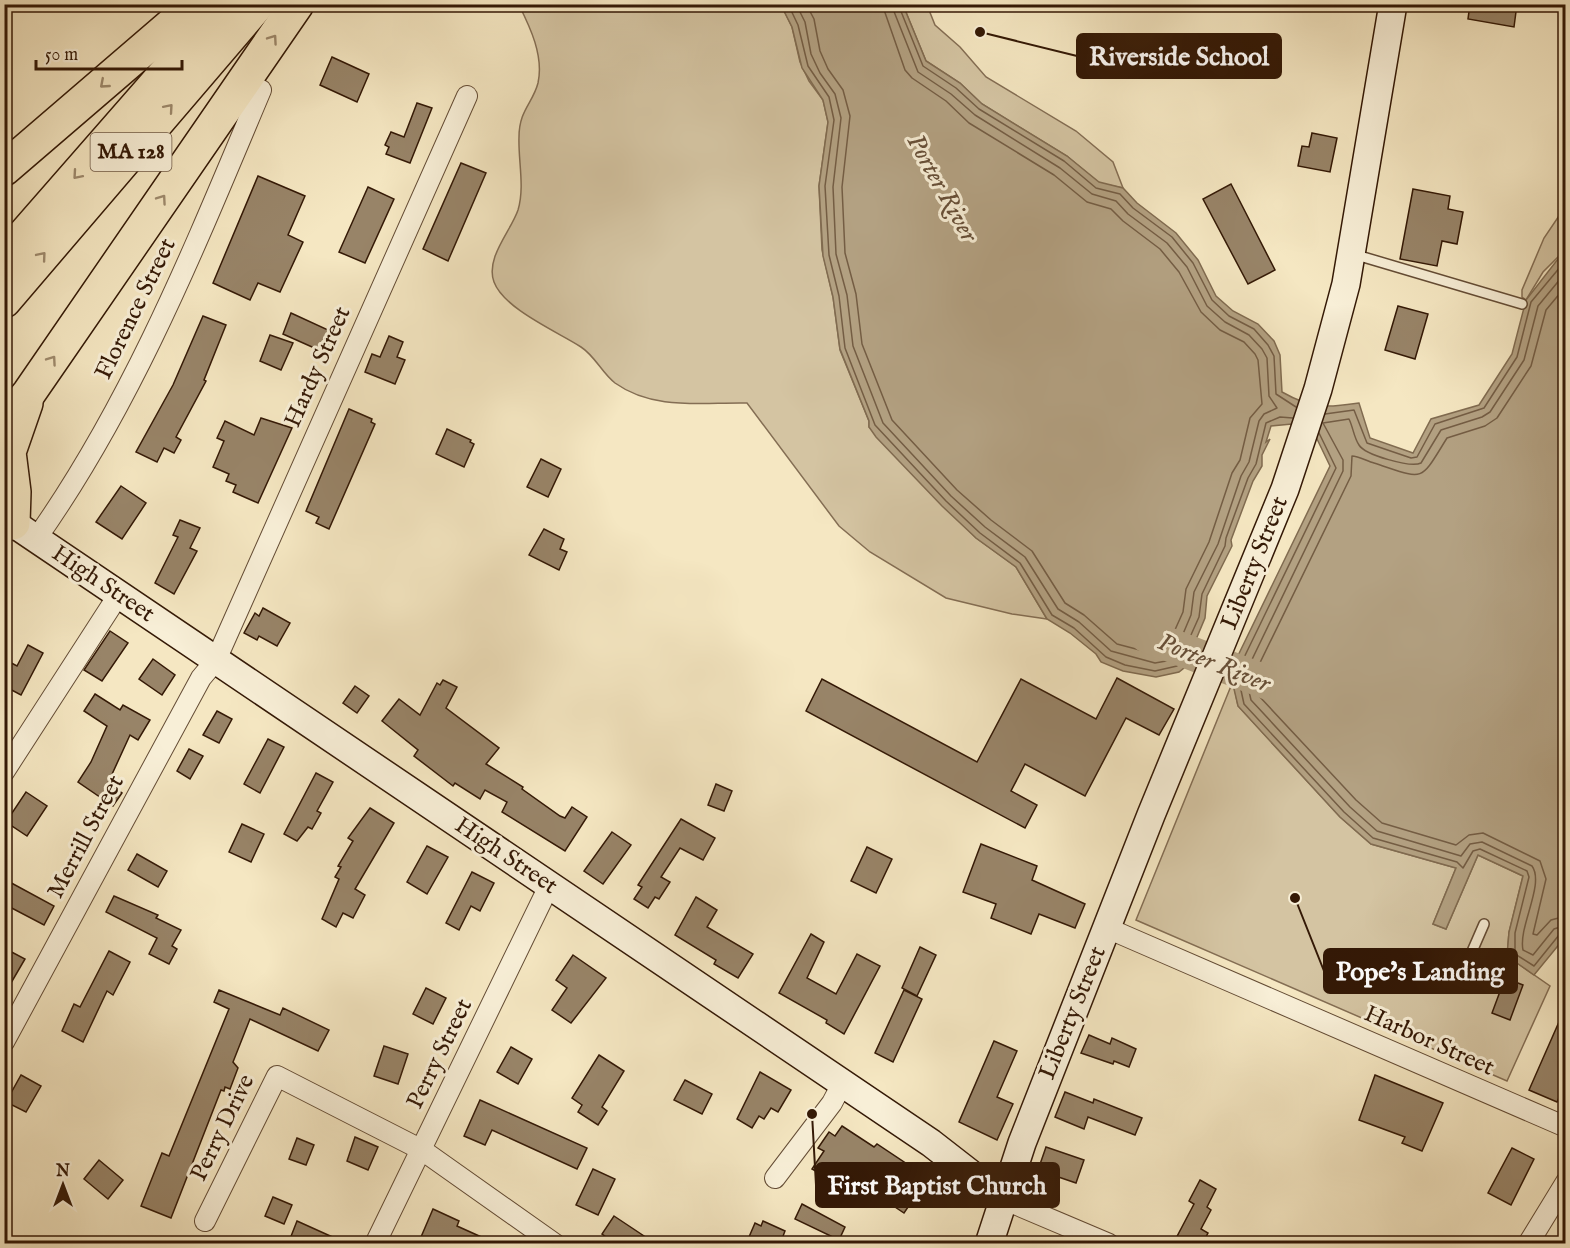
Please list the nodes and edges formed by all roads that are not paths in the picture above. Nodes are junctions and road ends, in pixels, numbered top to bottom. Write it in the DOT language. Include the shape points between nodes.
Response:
graph roads {
  1 [pos="196,4"];
  2 [pos="226,4"];
  3 [pos="258,4"];
  4 [pos="297,4"];
  5 [pos="1393,4"];
  6 [pos="261,90"];
  7 [pos="467,96"];
  8 [pos="4,169"];
  9 [pos="1351,254"];
  10 [pos="4,258"];
  11 [pos="4,300"];
  12 [pos="1522,304"];
  13 [pos="29,393"];
  14 [pos="4,424"];
  15 [pos="14,526"];
  16 [pos="119,594"];
  17 [pos="216,660"];
  18 [pos="4,772"];
  19 [pos="549,886"];
  20 [pos="1484,924"];
  21 [pos="1107,928"];
  22 [pos="1467,963"];
  23 [pos="4,1042"];
  24 [pos="842,1084"];
  25 [pos="1566,1126"];
  26 [pos="422,1150"];
  27 [pos="776,1178"];
  28 [pos="1566,1182"];
  29 [pos="1003,1200"];
  30 [pos="205,1221"];
  31 [pos="375,1244"];
  32 [pos="555,1244"];
  33 [pos="989,1244"];
  34 [pos="1109,1244"];
  35 [pos="1528,1244"];
  1 -- 8 [label="highway, one-way"];
  2 -- 10 [label="highway, MA 128, one-way"];
  11 -- 3 [label="highway, MA 128, one-way"];
  13 -- 4 [label="highway, one-way"];
  5 -- 9 [label="street, Liberty Street"];
  6 -- 15 [label="street, Florence Street" via="167,311 108,422 58,508"];
  7 -- 17 [label="street, Hardy Street"];
  9 -- 12 [label="lane"];
  9 -- 21 [label="street, Liberty Street" via="1318,389 1285,489"];
  13 -- 14 [label="highway"];
  13 -- 15 [label="highway" via="9,452"];
  15 -- 16 [label="street, High Street"];
  16 -- 17 [label="street, High Street"];
  16 -- 18 [label="street"];
  17 -- 19 [label="street, High Street"];
  17 -- 23 [label="street, Merrill Street" via="201,678"];
  19 -- 24 [label="street, High Street"];
  19 -- 26 [label="street, Perry Street"];
  20 -- 22 [label="lane"];
  21 -- 25 [label="street, Harbor Street"];
  21 -- 29 [label="street, Liberty Street"];
  24 -- 27 [label="street"];
  24 -- 29 [label="street, High Street" via="931,1143"];
  26 -- 30 [label="street, Perry Drive" via="277,1076"];
  26 -- 31 [label="street, Perry Street"];
  26 -- 32 [label="street"];
  28 -- 35 [label="street"];
  29 -- 33 [label="street, Liberty Street"];
  29 -- 34 [label="street"];
}
